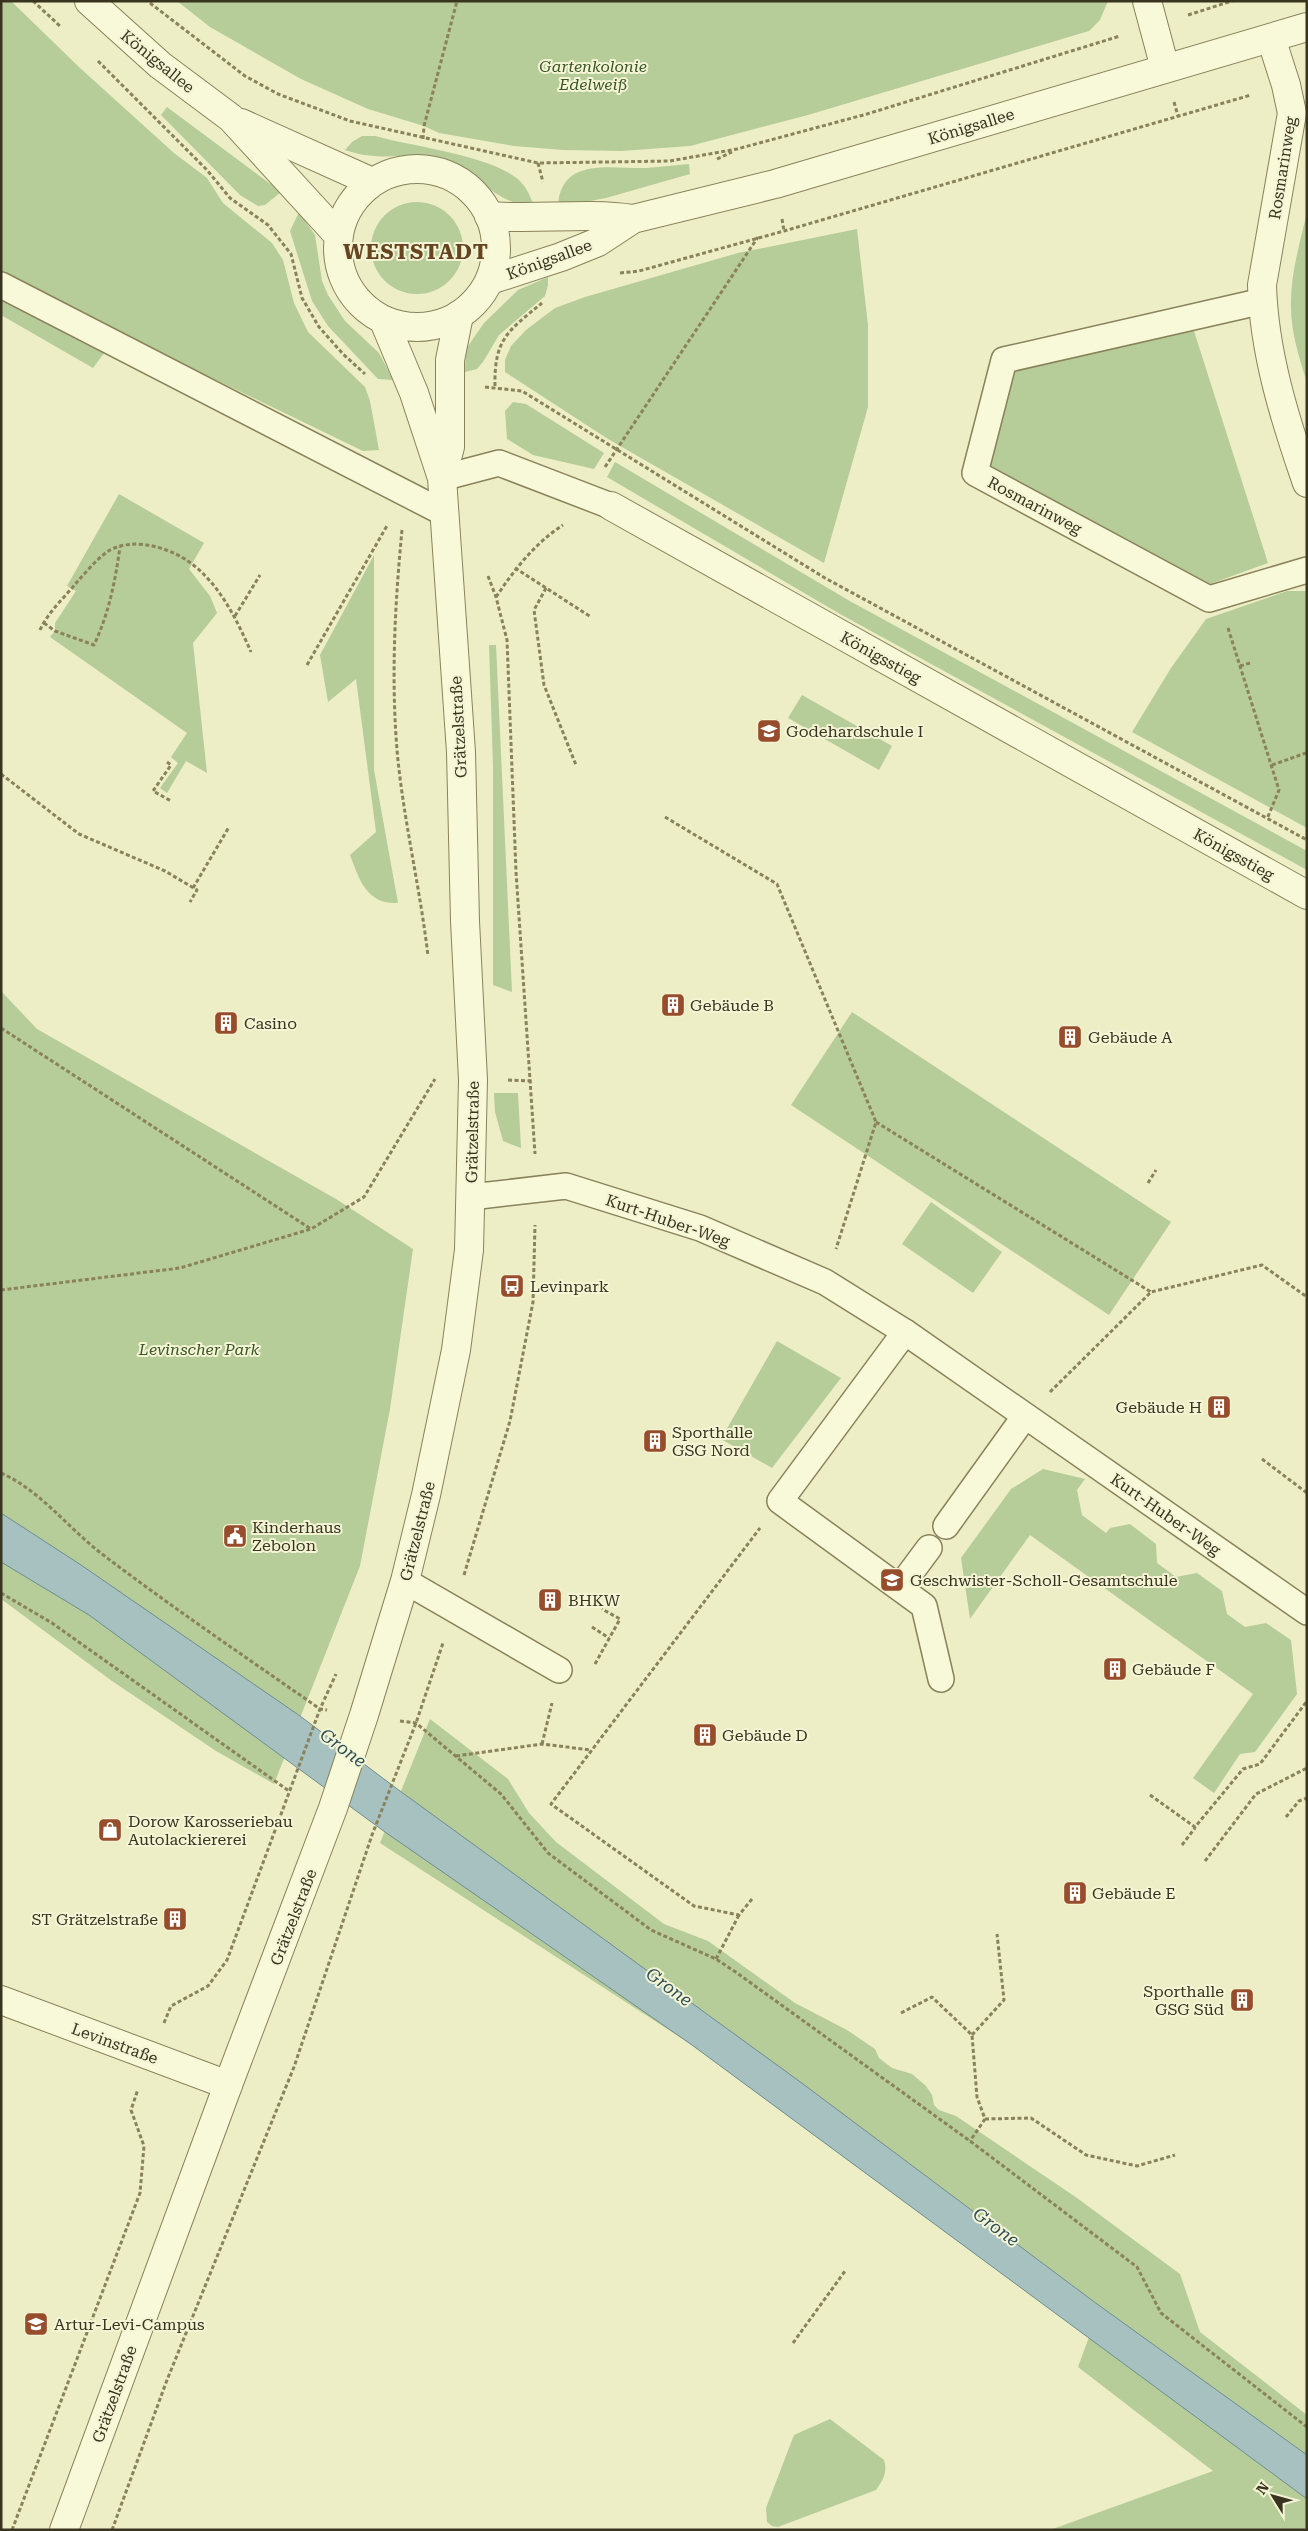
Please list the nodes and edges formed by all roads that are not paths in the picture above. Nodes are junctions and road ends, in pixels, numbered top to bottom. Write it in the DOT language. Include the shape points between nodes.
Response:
graph roads {
  1 [pos="89,1"];
  2 [pos="1150,14"];
  3 [pos="1307,26"];
  4 [pos="1271,38"];
  5 [pos="1165,68"];
  6 [pos="231,118"];
  7 [pos="372,182"];
  8 [pos="489,216"];
  9 [pos="633,219"];
  10 [pos="338,235"];
  11 [pos="490,280"];
  12 [pos="1,285"];
  13 [pos="1263,301"];
  14 [pos="459,316"];
  15 [pos="384,321"];
  16 [pos="442,478"];
  17 [pos="1307,483"];
  18 [pos="611,506"];
  19 [pos="444,513"];
  20 [pos="1307,570"];
  21 [pos="1307,895"];
  22 [pos="471,1197"];
  23 [pos="905,1332"];
  24 [pos="1025,1416"];
  25 [pos="946,1526"];
  26 [pos="929,1548"];
  27 [pos="405,1581"];
  28 [pos="900,1588"];
  29 [pos="1307,1612"];
  30 [pos="559,1670"];
  31 [pos="941,1679"];
  32 [pos="1,2000"];
  33 [pos="228,2085"];
  34 [pos="64,2530"];
  1 -- 6 [label="street, Königsallee" via="160,65"];
  2 -- 5 [label="street"];
  3 -- 4 [label="street, Königsallee"];
  4 -- 5 [label="street, Königsallee"];
  4 -- 13 [label="street, Rosmarinweg" via="1292,113 1262,285"];
  5 -- 9 [label="street, Königsallee" via="775,184"];
  6 -- 7 [label="street, Königsallee"];
  6 -- 10 [label="street, Königsallee"];
  7 -- 8 [label="street, Königsallee" via="400,170 431,170 460,181 482,202"];
  7 -- 10 [label="street, Königsallee" via="350,206"];
  8 -- 9 [label="street, Königsallee" via="529,219 601,214"];
  8 -- 11 [label="street, Königsallee" via="497,248"];
  9 -- 11 [label="street, Königsallee" via="598,242"];
  10 -- 15 [label="street, Königsallee" via="343,279 360,304"];
  11 -- 14 [label="street, Königsallee" via="472,306"];
  12 -- 19 [label="lane"];
  13 -- 17 [label="street, Rosmarinweg" via="1273,369"];
  13 -- 20 [label="lane, Rosmarinweg" via="1004,360 975,473 1209,599"];
  14 -- 15 [label="street, Königsallee" via="446,323 415,328"];
  14 -- 16 [label="street, Grätzelstraße" via="450,360 450,447"];
  15 -- 16 [label="street, Grätzelstraße" via="411,384"];
  16 -- 18 [label="lane, Königsstieg" via="498,463"];
  16 -- 19 [label="street, Grätzelstraße"];
  18 -- 21 [label="street, Königsstieg"];
  19 -- 22 [label="street, Grätzelstraße" via="461,752 465,922 473,1059"];
  22 -- 23 [label="lane, Kurt-Huber-Weg" via="566,1186 700,1228 825,1282"];
  22 -- 27 [label="street, Grätzelstraße" via="469,1250 456,1350"];
  23 -- 24 [label="lane, Kurt-Huber-Weg"];
  23 -- 28 [label="lane" via="780,1501"];
  24 -- 25 [label="lane"];
  24 -- 29 [label="lane, Kurt-Huber-Weg"];
  26 -- 28 [label="lane"];
  27 -- 30 [label="lane"];
  27 -- 33 [label="street, Grätzelstraße" via="333,1808"];
  28 -- 31 [label="lane" via="924,1606"];
  32 -- 33 [label="street, Levinstraße"];
  33 -- 34 [label="street, Grätzelstraße"];
}
